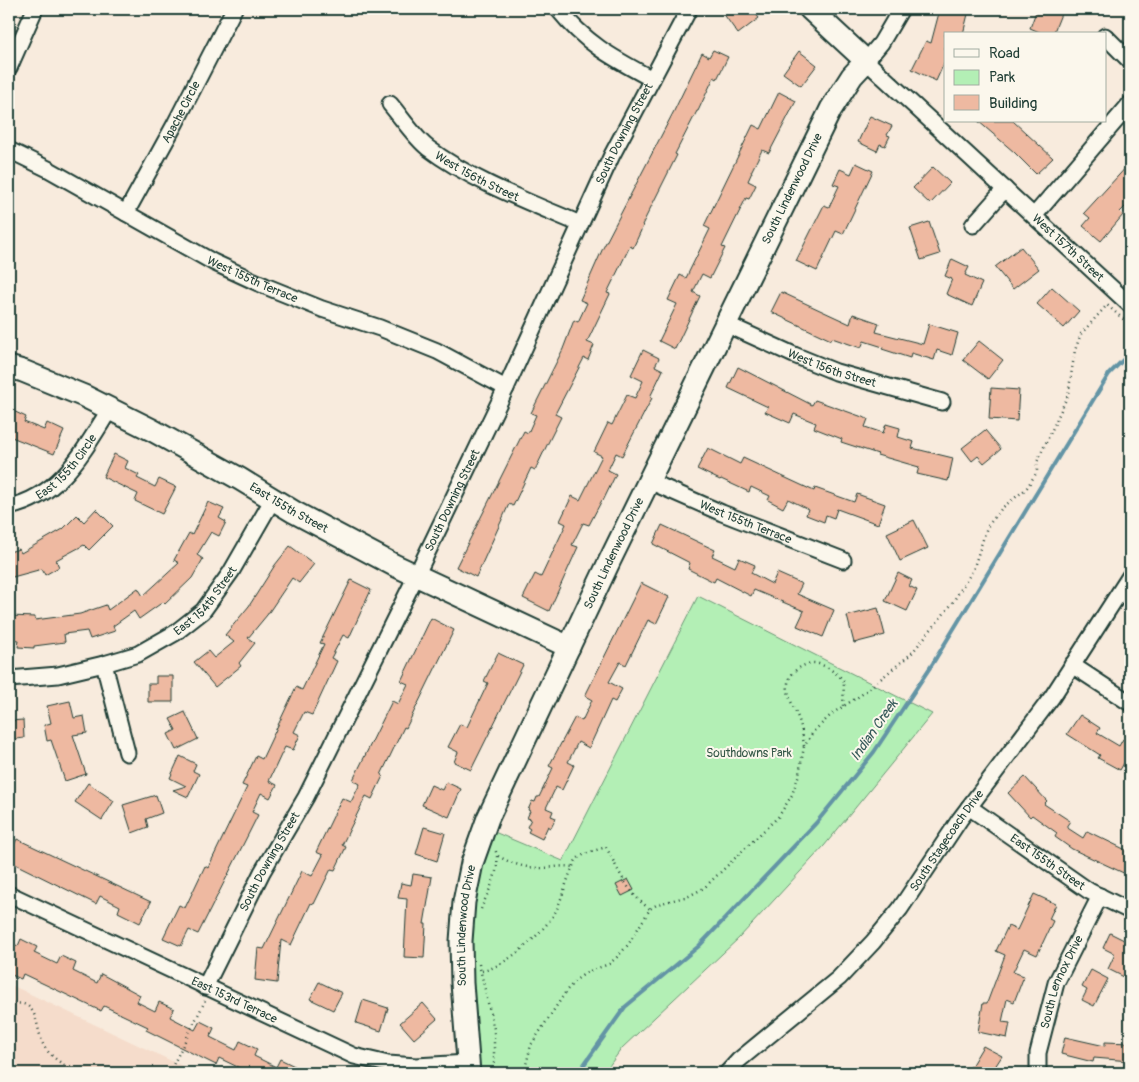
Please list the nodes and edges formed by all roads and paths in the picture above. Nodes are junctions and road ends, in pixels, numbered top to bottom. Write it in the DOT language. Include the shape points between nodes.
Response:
graph roads {
  1 [pos="35,9"];
  2 [pos="234,9"];
  3 [pos="558,9"];
  4 [pos="689,9"];
  5 [pos="810,9"];
  6 [pos="901,9"];
  7 [pos="1106,36"];
  8 [pos="1130,60"];
  9 [pos="866,61"];
  10 [pos="9,68"];
  11 [pos="652,78"];
  12 [pos="390,104"];
  13 [pos="1130,104"];
  14 [pos="9,150"];
  15 [pos="1005,189"];
  16 [pos="126,213"];
  17 [pos="1034,216"];
  18 [pos="580,224"];
  19 [pos="973,225"];
  20 [pos="1130,305"];
  21 [pos="726,324"];
  22 [pos="1130,325"];
  23 [pos="9,367"];
  24 [pos="506,388"];
  25 [pos="942,402"];
  26 [pos="110,409"];
  27 [pos="649,480"];
  28 [pos="273,499"];
  29 [pos="9,507"];
  30 [pos="843,560"];
  31 [pos="416,576"];
  32 [pos="1130,576"];
  33 [pos="569,647"];
  34 [pos="104,664"];
  35 [pos="1072,665"];
  36 [pos="9,679"];
  37 [pos="1130,703"];
  38 [pos="843,707"];
  39 [pos="804,747"];
  40 [pos="127,753"];
  41 [pos="969,807"];
  42 [pos="493,846"];
  43 [pos="498,856"];
  44 [pos="573,867"];
  45 [pos="9,894"];
  46 [pos="1100,896"];
  47 [pos="650,909"];
  48 [pos="1130,911"];
  49 [pos="479,917"];
  50 [pos="479,963"];
  51 [pos="482,972"];
  52 [pos="205,994"];
  53 [pos="9,1005"];
  54 [pos="469,1068"];
  55 [pos="78,1073"];
  56 [pos="169,1073"];
  57 [pos="494,1073"];
  58 [pos="524,1073"];
  59 [pos="726,1073"];
  60 [pos="1038,1073"];
  1 -- 10 [label="street"];
  2 -- 16 [label="street, Apache Circle" via="176,124"];
  3 -- 11 [label="street" via="596,47"];
  4 -- 11 [label="street, South Downing Street"];
  5 -- 9 [label="street"];
  6 -- 9 [label="street, South Lindenwood Drive"];
  7 -- 8 [label="street"];
  9 -- 15 [label="street, West 157th Street"];
  9 -- 21 [label="street, South Lindenwood Drive" via="831,109"];
  11 -- 18 [label="street, South Downing Street"];
  12 -- 18 [label="street, West 156th Street" via="427,147 460,168"];
  13 -- 17 [label="street"];
  14 -- 16 [label="street, West 155th Terrace"];
  15 -- 17 [label="street, West 157th Street"];
  15 -- 19 [label="street"];
  16 -- 24 [label="street, West 155th Terrace" via="213,262 265,286 437,351"];
  17 -- 20 [label="street, West 157th Street"];
  18 -- 24 [label="street, South Downing Street"];
  21 -- 25 [label="street, West 156th Street" via="836,372"];
  21 -- 27 [label="street, South Lindenwood Drive"];
  22 -- 38 [label="path" via="1107,305 1081,334 1075,350 1068,395 1037,462 1037,472 1026,489 1002,508 986,527 973,570 951,605 911,654"];
  23 -- 26 [label="street, East 155th Street"];
  24 -- 31 [label="street, South Downing Street"];
  26 -- 28 [label="street, East 155th Street"];
  26 -- 29 [label="street, East 155th Circle" via="74,465 53,487"];
  27 -- 30 [label="street, West 155th Terrace" via="722,513"];
  27 -- 33 [label="street, South Lindenwood Drive"];
  28 -- 31 [label="street, East 155th Street"];
  28 -- 34 [label="street, East 154th Street" via="231,572 203,610 175,633 138,654"];
  31 -- 33 [label="street, East 155th Street"];
  31 -- 52 [label="street, South Downing Street" via="306,797 262,872"];
  32 -- 35 [label="street, South Stagecoach Drive"];
  33 -- 54 [label="street, South Lindenwood Drive" via="488,818 472,863 461,941"];
  34 -- 36 [label="street, East 154th Street" via="58,675"];
  34 -- 40 [label="street"];
  35 -- 37 [label="street"];
  35 -- 41 [label="street, South Stagecoach Drive" via="1052,697"];
  38 -- 39 [label="path" via="822,722"];
  38 -- 39 [label="path" via="844,681 839,675 814,663 802,666 792,674 787,691 800,724"];
  39 -- 47 [label="path" via="792,795 779,816 704,888"];
  41 -- 46 [label="street, East 155th Street"];
  41 -- 59 [label="street, South Stagecoach Drive" via="900,909 873,942 839,978"];
  42 -- 43 [label="path"];
  43 -- 44 [label="path" via="527,867"];
  43 -- 49 [label="path" via="495,876"];
  44 -- 47 [label="path" via="577,859 606,847 637,900"];
  44 -- 51 [label="path" via="556,911 546,925 519,952"];
  45 -- 52 [label="street, East 153rd Terrace"];
  46 -- 48 [label="street, East 155th Street"];
  46 -- 60 [label="street, South Lennox Drive" via="1056,983 1038,1053"];
  47 -- 58 [label="path" via="617,957 587,972 567,990 531,1045"];
  50 -- 51 [label="path"];
  51 -- 57 [label="path" via="494,1029"];
  52 -- 54 [label="street, East 153rd Terrace" via="354,1056 388,1064"];
  52 -- 56 [label="path"];
  53 -- 55 [label="path" via="16,1003 32,1010 44,1048"];
}
